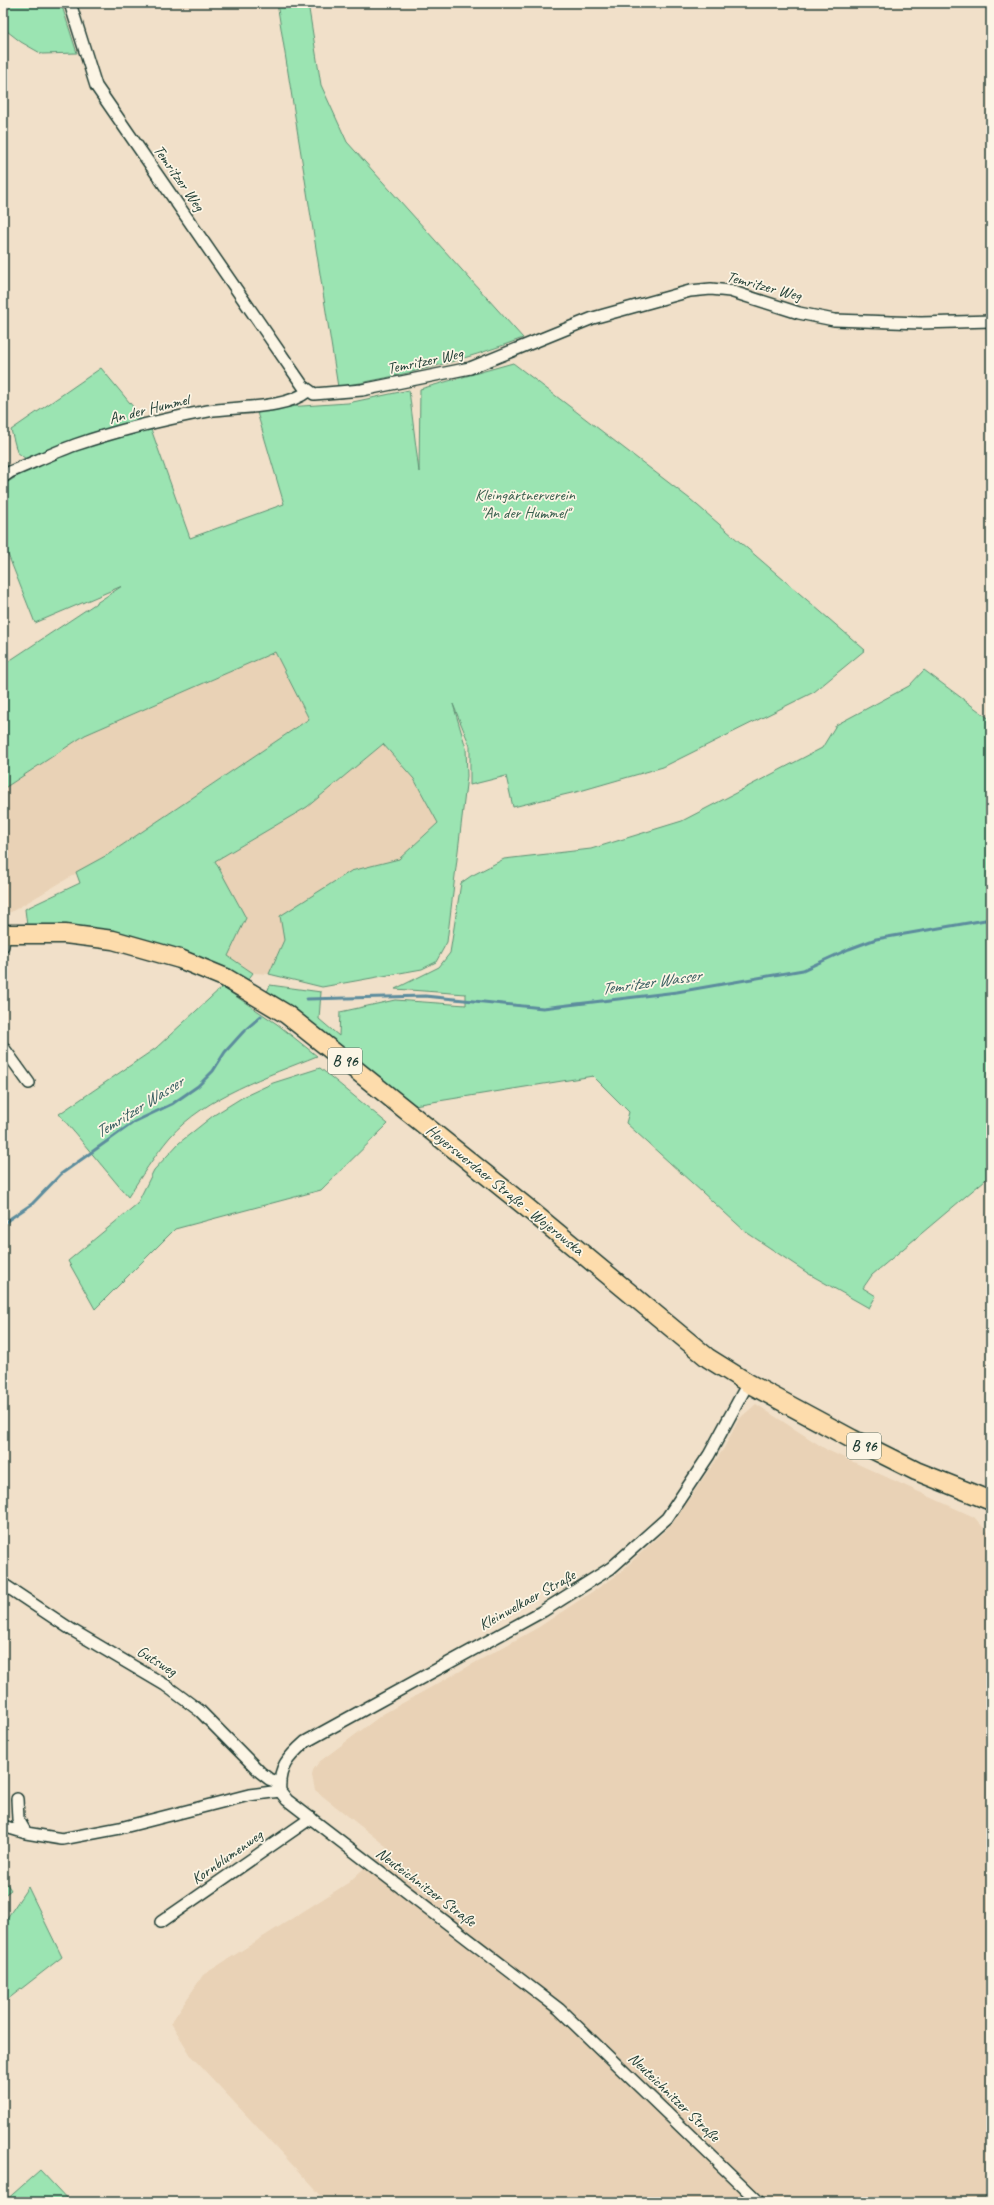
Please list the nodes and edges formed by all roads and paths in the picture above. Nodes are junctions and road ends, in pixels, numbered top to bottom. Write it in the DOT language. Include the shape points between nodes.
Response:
graph roads {
  1 [pos="70,3"];
  2 [pos="991,321"];
  3 [pos="308,391"];
  4 [pos="3,477"];
  5 [pos="3,938"];
  6 [pos="3,1047"];
  7 [pos="29,1083"];
  8 [pos="748,1383"];
  9 [pos="991,1501"];
  10 [pos="3,1584"];
  11 [pos="280,1787"];
  12 [pos="17,1799"];
  13 [pos="311,1818"];
  14 [pos="4,1825"];
  15 [pos="26,1833"];
  16 [pos="161,1922"];
  17 [pos="759,2202"];
  1 -- 3 [label="street, Temritzer Weg" via="96,86"];
  2 -- 3 [label="street, Temritzer Weg" via="921,323 834,320 799,313 730,291 690,291 593,318 470,368 362,390 320,395"];
  3 -- 4 [label="street, An der Hummel" via="301,397 280,403 208,411 76,445"];
  5 -- 8 [label="main road, Hoyerswerdaer Straße - Wojerowska / B 96" via="65,934 113,940 193,963 255,995 286,1014 404,1108 708,1358"];
  6 -- 7 [label="street"];
  8 -- 9 [label="main road, Hoyerswerdaer Straße - Wojerowska / B 96" via="896,1461"];
  8 -- 11 [label="street, Kleinwelkaer Straße" via="709,1455 667,1518 611,1568 543,1611 306,1742 283,1768 280,1774"];
  10 -- 11 [label="street, Gutsweg" via="72,1630 166,1685 200,1711 260,1772"];
  11 -- 13 [label="street, Neuteichnitzer Straße" via="287,1800"];
  11 -- 15 [label="street" via="91,1834 62,1839"];
  12 -- 15 [label="street" via="18,1819"];
  13 -- 16 [label="street, Kornblumenweg"];
  13 -- 17 [label="street, Neuteichnitzer Straße" via="559,2009"];
  14 -- 15 [label="street"];
}
